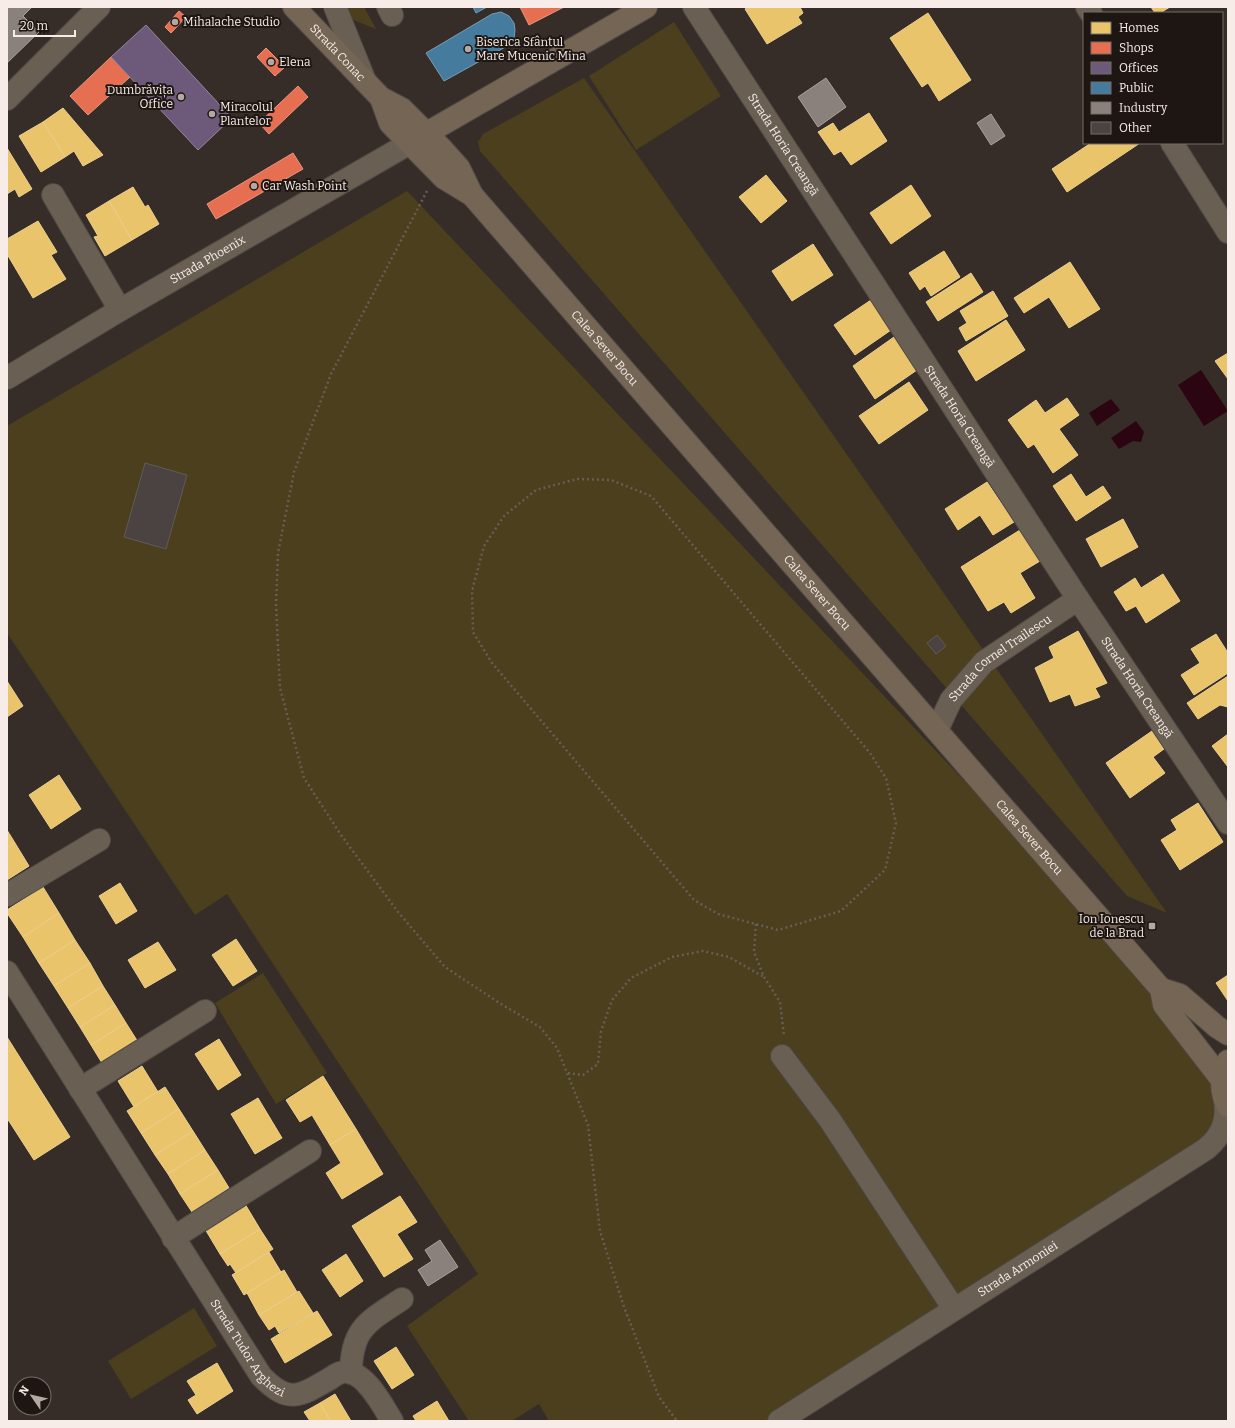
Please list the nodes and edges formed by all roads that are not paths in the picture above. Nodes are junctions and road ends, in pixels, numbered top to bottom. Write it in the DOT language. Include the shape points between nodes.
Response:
graph roads {
  1 [pos="99,7"];
  2 [pos="294,7"];
  3 [pos="335,7"];
  4 [pos="646,7"];
  5 [pos="694,7"];
  6 [pos="365,81"];
  7 [pos="7,99"];
  8 [pos="418,138"];
  9 [pos="1173,144"];
  10 [pos="53,195"];
  11 [pos="1228,232"];
  12 [pos="120,310"];
  13 [pos="7,378"];
  14 [pos="1078,599"];
  15 [pos="937,730"];
  16 [pos="1228,823"];
  17 [pos="99,840"];
  18 [pos="7,895"];
  19 [pos="7,972"];
  20 [pos="1161,989"];
  21 [pos="204,1011"];
  22 [pos="1228,1034"];
  23 [pos="782,1056"];
  24 [pos="1225,1086"];
  25 [pos="80,1089"];
  26 [pos="310,1151"];
  27 [pos="173,1238"];
  28 [pos="402,1299"];
  29 [pos="954,1308"];
  30 [pos="352,1373"];
  31 [pos="392,1421"];
  32 [pos="779,1421"];
  1 -- 7 [label="street"];
  2 -- 6 [label="main road, Strada Conac"];
  3 -- 6 [label="street"];
  4 -- 8 [label="main road"];
  5 -- 14 [label="street, Strada Horia Creangă"];
  6 -- 8 [label="main road, Strada Conac" via="381,98 402,108"];
  8 -- 12 [label="street, Strada Phoenix"];
  8 -- 15 [label="main road, Calea Sever Bocu" via="459,168 472,196"];
  9 -- 11 [label="street"];
  10 -- 12 [label="street"];
  12 -- 13 [label="street, Strada Phoenix"];
  14 -- 15 [label="street, Strada Cornel Trailescu" via="984,662 951,700"];
  14 -- 16 [label="street, Strada Horia Creangă"];
  15 -- 20 [label="main road, Calea Sever Bocu"];
  17 -- 18 [label="street"];
  19 -- 25 [label="street, Strada Tudor Arghezi"];
  20 -- 22 [label="main road" via="1180,995"];
  20 -- 24 [label="main road, Calea Sever Bocu" via="1164,1005"];
  21 -- 25 [label="street"];
  23 -- 29 [label="street" via="830,1120"];
  24 -- 29 [label="street, Strada Armoniei" via="1224,1123 1216,1140 1206,1149"];
  25 -- 27 [label="street, Strada Tudor Arghezi"];
  26 -- 27 [label="street"];
  27 -- 30 [label="street, Strada Tudor Arghezi" via="254,1368 265,1381 284,1393 297,1395 308,1392 340,1373"];
  28 -- 30 [label="street" via="370,1320 363,1328 355,1343"];
  29 -- 32 [label="street, Strada Armoniei"];
  30 -- 31 [label="street" via="371,1388"];
}
